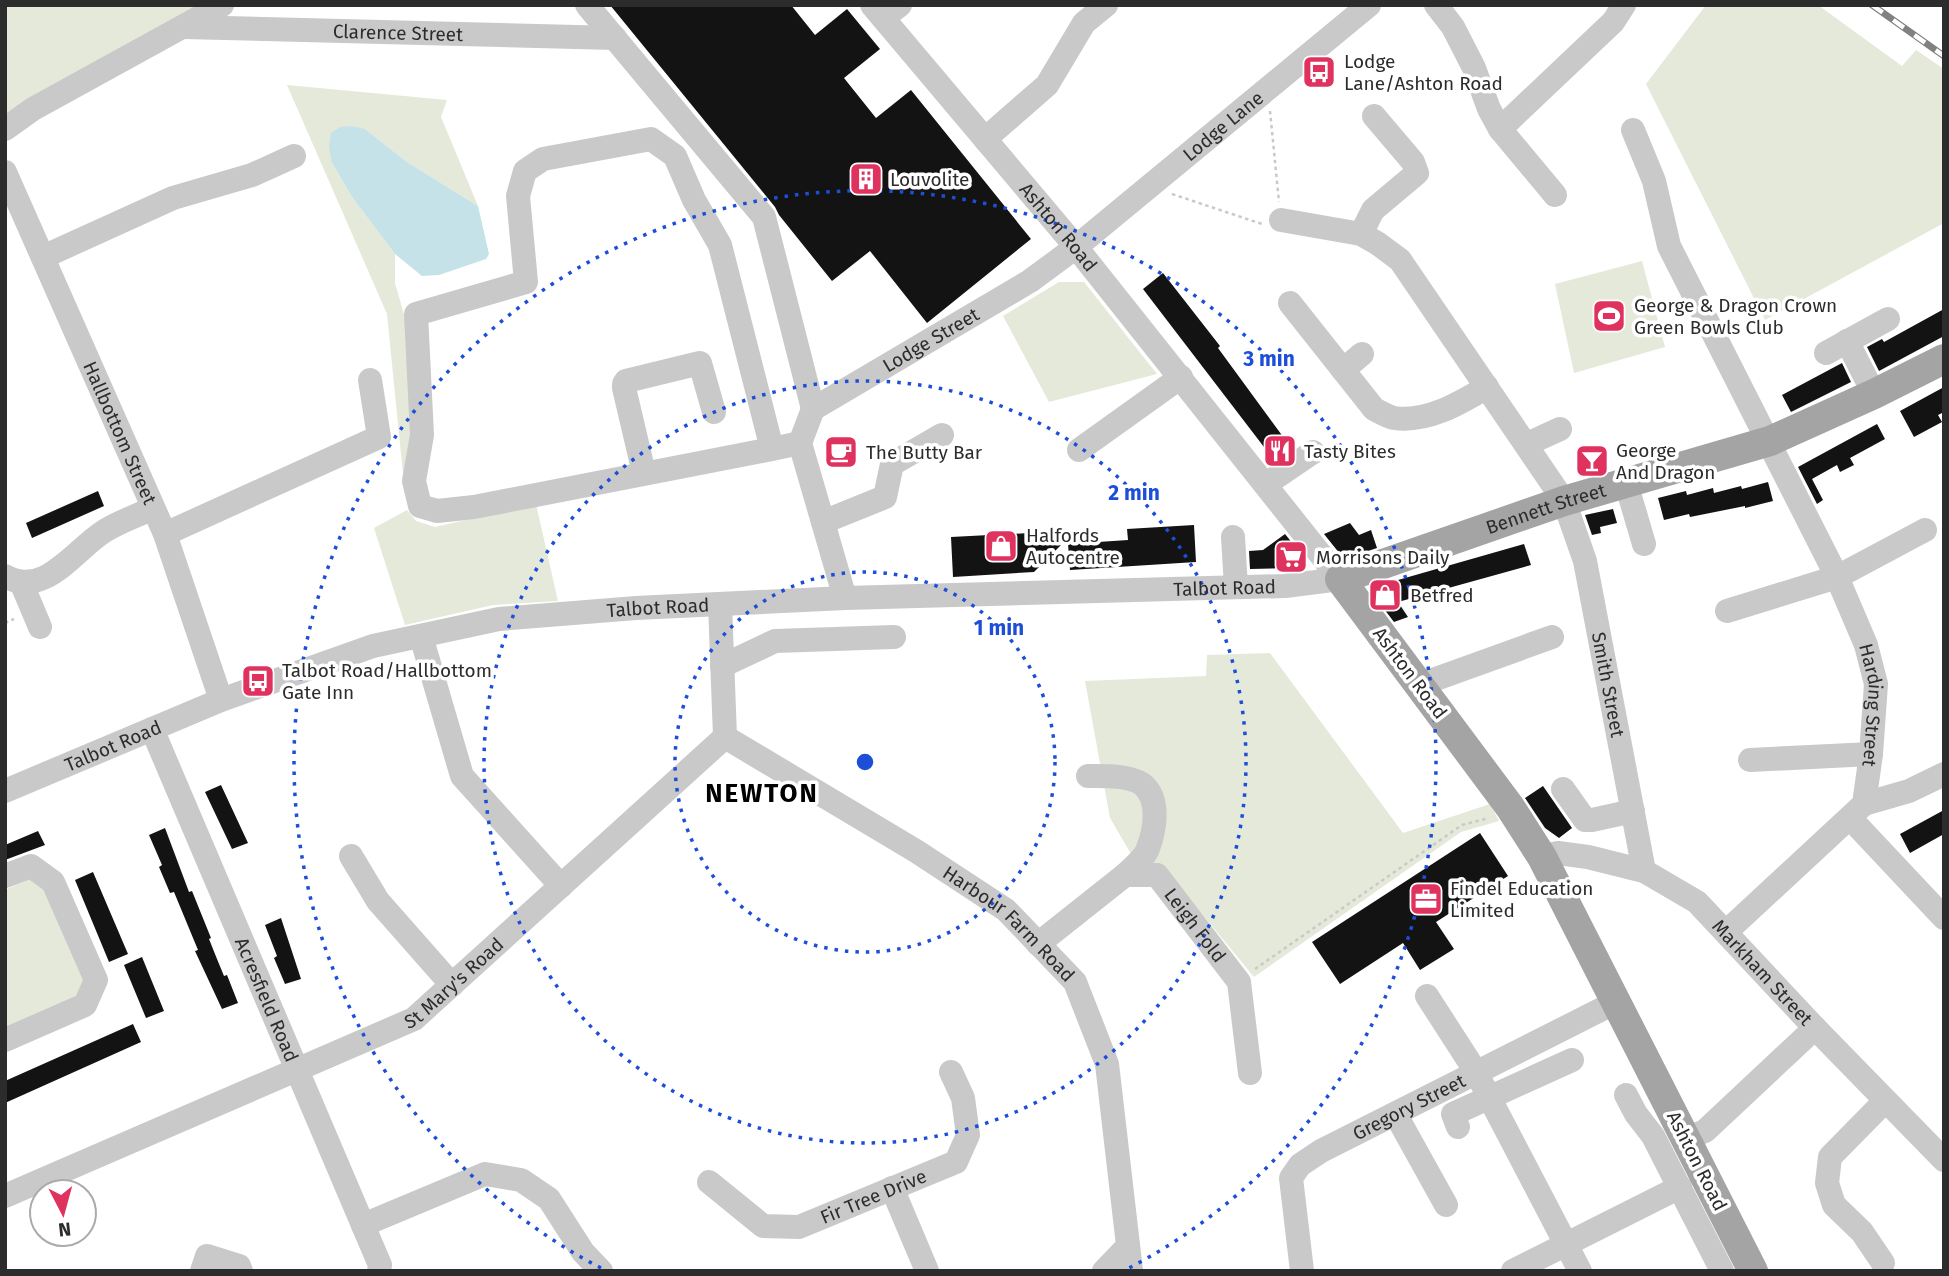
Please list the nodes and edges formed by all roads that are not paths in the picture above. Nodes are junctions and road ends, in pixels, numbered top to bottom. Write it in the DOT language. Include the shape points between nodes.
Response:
graph roads {
  1 [pos="222,5"];
  2 [pos="587,5"];
  3 [pos="1105,5"];
  4 [pos="1369,5"];
  5 [pos="1436,5"];
  6 [pos="1624,5"];
  7 [pos="885,10"];
  8 [pos="1078,14"];
  9 [pos="183,27"];
  10 [pos="615,38"];
  11 [pos="1374,116"];
  12 [pos="5,129"];
  13 [pos="1500,129"];
  14 [pos="1633,130"];
  15 [pos="985,139"];
  16 [pos="294,156"];
  17 [pos="5,172"];
  18 [pos="1555,195"];
  19 [pos="1281,220"];
  20 [pos="1369,239"];
  21 [pos="1076,247"];
  22 [pos="43,257"];
  23 [pos="1290,303"];
  24 [pos="1888,319"];
  25 [pos="1362,354"];
  26 [pos="1944,359"];
  27 [pos="1342,370"];
  28 [pos="1181,377"];
  29 [pos="370,380"];
  30 [pos="1486,387"];
  31 [pos="1874,394"];
  32 [pos="813,409"];
  33 [pos="714,412"];
  34 [pos="1560,429"];
  35 [pos="942,435"];
  36 [pos="1770,441"];
  37 [pos="800,443"];
  38 [pos="1527,444"];
  39 [pos="772,449"];
  40 [pos="1079,450"];
  41 [pos="1313,452"];
  42 [pos="645,474"];
  43 [pos="1626,483"];
  44 [pos="1266,484"];
  45 [pos="1564,501"];
  46 [pos="153,508"];
  47 [pos="823,522"];
  48 [pos="1925,530"];
  49 [pos="165,534"];
  50 [pos="1233,537"];
  51 [pos="1644,544"];
  52 [pos="1837,577"];
  53 [pos="13,579"];
  54 [pos="1340,579"];
  55 [pos="1236,587"];
  56 [pos="845,598"];
  57 [pos="720,604"];
  58 [pos="1727,611"];
  59 [pos="40,627"];
  60 [pos="421,636"];
  61 [pos="894,637"];
  62 [pos="1552,637"];
  63 [pos="722,666"];
  64 [pos="1419,685"];
  65 [pos="221,699"];
  66 [pos="152,729"];
  67 [pos="725,737"];
  68 [pos="1871,754"];
  69 [pos="1750,760"];
  70 [pos="1944,774"];
  71 [pos="1088,776"];
  72 [pos="1563,789"];
  73 [pos="5,791"];
  74 [pos="1633,811"];
  75 [pos="1857,811"];
  76 [pos="351,856"];
  77 [pos="1542,857"];
  78 [pos="1644,872"];
  79 [pos="1125,875"];
  80 [pos="5,876"];
  81 [pos="561,886"];
  82 [pos="1944,918"];
  83 [pos="1727,932"];
  84 [pos="1038,944"];
  85 [pos="452,985"];
  86 [pos="1427,996"];
  87 [pos="1616,1002"];
  88 [pos="1815,1028"];
  89 [pos="5,1040"];
  90 [pos="1572,1060"];
  91 [pos="297,1069"];
  92 [pos="951,1072"];
  93 [pos="1476,1072"];
  94 [pos="1250,1073"];
  95 [pos="1626,1095"];
  96 [pos="1489,1098"];
  97 [pos="1885,1101"];
  98 [pos="1396,1115"];
  99 [pos="1458,1127"];
  100 [pos="1686,1139"];
  101 [pos="1944,1160"];
  102 [pos="709,1182"];
  103 [pos="1680,1187"];
  104 [pos="892,1188"];
  105 [pos="5,1196"];
  106 [pos="1446,1205"];
  107 [pos="363,1225"];
  108 [pos="1566,1243"];
  109 [pos="1128,1245"];
  110 [pos="1883,1263"];
  111 [pos="202,1271"];
  112 [pos="241,1271"];
  113 [pos="379,1271"];
  114 [pos="601,1271"];
  115 [pos="927,1271"];
  116 [pos="1104,1271"];
  117 [pos="1131,1271"];
  118 [pos="1302,1271"];
  119 [pos="1513,1271"];
  120 [pos="1580,1271"];
  121 [pos="1722,1271"];
  122 [pos="1753,1271"];
  1 -- 9 [label="street"];
  2 -- 10 [label="street"];
  3 -- 8 [label="street"];
  4 -- 21 [label="street, Lodge Lane"];
  5 -- 13 [label="street" via="1453,27"];
  6 -- 13 [label="street" via="1603,31"];
  7 -- 15 [label="street, Ashton Road"];
  8 -- 15 [label="street" via="1047,85"];
  9 -- 10 [label="street, Clarence Street"];
  9 -- 12 [label="street"];
  10 -- 32 [label="street" via="764,217"];
  11 -- 20 [label="street" via="1417,173 1373,210"];
  13 -- 18 [label="street"];
  14 -- 36 [label="street, Harding Street" via="1654,181 1669,246"];
  15 -- 21 [label="street, Ashton Road"];
  16 -- 22 [label="street" via="252,175 173,198"];
  17 -- 22 [label="street, Hallbottom Street"];
  19 -- 20 [label="street"];
  20 -- 30 [label="street, Smith Street" via="1400,260"];
  21 -- 28 [label="street, Ashton Road"];
  21 -- 32 [label="street, Lodge Street" via="1030,281"];
  22 -- 46 [label="street, Hallbottom Street"];
  23 -- 27 [label="street"];
  24 -- 31 [label="street" via="1837,347"];
  25 -- 27 [label="street"];
  26 -- 31 [label="main road, Bennett Street"];
  27 -- 30 [label="street" via="1374,409 1393,418 1416,418 1450,409"];
  28 -- 40 [label="street"];
  28 -- 44 [label="street, Ashton Road"];
  29 -- 49 [label="street" via="379,437"];
  30 -- 38 [label="street, Smith Street"];
  31 -- 36 [label="main road, Bennett Street"];
  32 -- 37 [label="street"];
  33 -- 42 [label="street" via="700,363 626,381"];
  34 -- 38 [label="street"];
  35 -- 47 [label="street" via="892,464 885,497"];
  36 -- 43 [label="main road, Bennett Street"];
  36 -- 52 [label="street, Harding Street"];
  37 -- 39 [label="street"];
  37 -- 47 [label="street"];
  38 -- 45 [label="street, Smith Street"];
  39 -- 42 [label="street"];
  39 -- 42 [label="street" via="720,245 674,156 651,139 543,159 525,171 517,196 526,282 416,314 422,435 414,481 420,506 437,512 474,507"];
  41 -- 44 [label="street"];
  43 -- 45 [label="main road, Bennett Street"];
  43 -- 51 [label="street"];
  44 -- 54 [label="street, Ashton Road"];
  45 -- 54 [label="main road, Bennett Street"];
  45 -- 74 [label="street, Smith Street" via="1585,561"];
  46 -- 49 [label="street, Hallbottom Street"];
  46 -- 53 [label="street" via="104,531 56,571 34,582"];
  47 -- 56 [label="street"];
  48 -- 52 [label="street"];
  49 -- 65 [label="street, Hallbottom Street"];
  50 -- 55 [label="street"];
  52 -- 58 [label="street"];
  52 -- 68 [label="street, Harding Street" via="1866,645 1876,684"];
  53 -- 59 [label="street"];
  54 -- 55 [label="street, Talbot Road"];
  54 -- 64 [label="main road, Ashton Road"];
  55 -- 56 [label="street, Talbot Road"];
  56 -- 57 [label="street, Talbot Road"];
  57 -- 60 [label="street, Talbot Road" via="499,619"];
  57 -- 63 [label="street"];
  60 -- 65 [label="street, Talbot Road" via="373,646"];
  60 -- 81 [label="street" via="461,776"];
  61 -- 63 [label="street" via="775,641"];
  62 -- 64 [label="street"];
  63 -- 67 [label="street"];
  64 -- 77 [label="main road, Ashton Road"];
  65 -- 66 [label="street, Talbot Road"];
  66 -- 73 [label="street, Talbot Road"];
  66 -- 91 [label="street, Acresfield Road"];
  67 -- 81 [label="street, St Mary's Road"];
  67 -- 84 [label="street, Harbour Farm Road" via="1006,910"];
  68 -- 69 [label="street"];
  68 -- 75 [label="street, Harding Street"];
  70 -- 75 [label="street"];
  71 -- 79 [label="street" via="1140,783 1155,806 1146,853"];
  72 -- 74 [label="street" via="1585,820"];
  74 -- 78 [label="street, Smith Street"];
  75 -- 82 [label="street"];
  75 -- 83 [label="street"];
  76 -- 85 [label="street" via="377,901"];
  77 -- 78 [label="street, Markham Street" via="1558,853 1588,857"];
  77 -- 87 [label="main road, Ashton Road"];
  78 -- 83 [label="street, Markham Street" via="1697,902"];
  79 -- 84 [label="street"];
  79 -- 94 [label="street, Leigh Fold" via="1157,875 1239,982"];
  80 -- 89 [label="street" via="31,866 53,882 96,980 85,1005"];
  81 -- 85 [label="street, St Mary's Road"];
  83 -- 88 [label="street, Markham Street"];
  84 -- 109 [label="street, Harbour Farm Road" via="1075,982 1107,1064"];
  85 -- 91 [label="street, St Mary's Road" via="414,1019"];
  86 -- 93 [label="street"];
  87 -- 93 [label="street, Gregory Street"];
  87 -- 100 [label="main road, Ashton Road"];
  88 -- 97 [label="street, Markham Street"];
  88 -- 100 [label="street" via="1705,1131"];
  90 -- 96 [label="street"];
  91 -- 105 [label="street, St Mary's Road"];
  91 -- 107 [label="street, Acresfield Road"];
  92 -- 104 [label="street, Fir Tree Drive" via="963,1098 968,1135 956,1162"];
  93 -- 96 [label="street"];
  93 -- 98 [label="street, Gregory Street"];
  95 -- 103 [label="street"];
  96 -- 99 [label="street" via="1453,1114"];
  96 -- 108 [label="street"];
  97 -- 101 [label="street, Markham Street"];
  97 -- 110 [label="street" via="1830,1157 1827,1183 1834,1205 1862,1232"];
  98 -- 106 [label="street"];
  98 -- 118 [label="street, Gregory Street" via="1321,1151 1300,1165 1291,1178"];
  100 -- 122 [label="main road, Ashton Road"];
  102 -- 104 [label="street, Fir Tree Drive" via="763,1226 799,1227"];
  103 -- 108 [label="street"];
  103 -- 121 [label="street"];
  104 -- 115 [label="street"];
  107 -- 113 [label="street, Acresfield Road"];
  107 -- 114 [label="street" via="485,1174 521,1180 549,1199"];
  108 -- 119 [label="street"];
  108 -- 120 [label="street"];
  109 -- 116 [label="street"];
  109 -- 117 [label="street, Harbour Farm Road"];
  111 -- 112 [label="street" via="207,1256 239,1266"];
}
